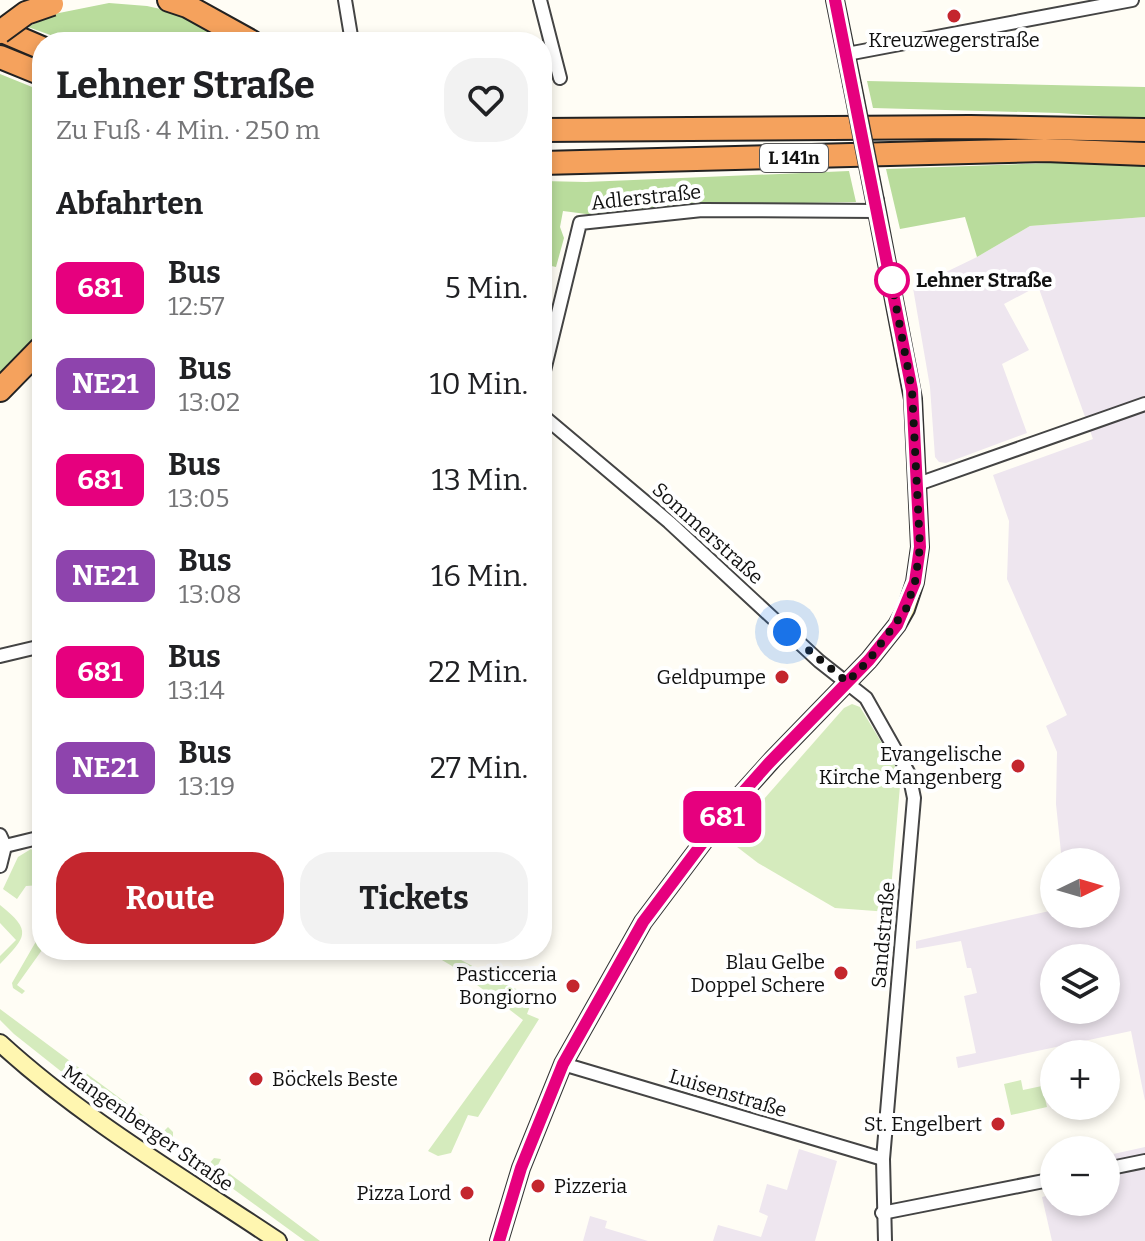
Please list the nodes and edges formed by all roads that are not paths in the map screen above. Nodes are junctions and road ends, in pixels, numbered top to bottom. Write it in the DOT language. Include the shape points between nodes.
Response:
graph roads {
  1 [pos="169,0"];
  2 [pos="345,0"];
  3 [pos="540,0"];
  4 [pos="835,0"];
  5 [pos="1132,0"];
  6 [pos="59,2"];
  7 [pos="0,31"];
  8 [pos="234,32"];
  9 [pos="350,32"];
  10 [pos="548,32"];
  11 [pos="32,44"];
  12 [pos="552,47"];
  13 [pos="847,54"];
  14 [pos="0,57"];
  15 [pos="32,70"];
  16 [pos="560,78"];
  17 [pos="552,130"];
  18 [pos="1145,130"];
  19 [pos="1145,154"];
  20 [pos="552,163"];
  21 [pos="876,206"];
  22 [pos="552,338"];
  23 [pos="32,357"];
  24 [pos="0,390"];
  25 [pos="1145,404"];
  26 [pos="552,423"];
  27 [pos="918,484"];
  28 [pos="32,648"];
  29 [pos="0,656"];
  30 [pos="853,686"];
  31 [pos="32,838"];
  32 [pos="3,841"];
  33 [pos="0,866"];
  34 [pos="0,1043"];
  35 [pos="563,1064"];
  36 [pos="883,1159"];
  37 [pos="1145,1161"];
  38 [pos="1120,1166"];
  39 [pos="1040,1182"];
  40 [pos="882,1213"];
  41 [pos="278,1241"];
  42 [pos="499,1241"];
  43 [pos="885,1241"];
  1 -- 8 [label="highway"];
  2 -- 9 [label="street"];
  3 -- 10 [label="street"];
  4 -- 13 [label="main road"];
  5 -- 13 [label="street"];
  6 -- 7 [label="highway, bridge" via="26,13"];
  7 -- 11 [label="highway"];
  12 -- 16 [label="street"];
  13 -- 21 [label="main road, bridge"];
  14 -- 15 [label="highway"];
  17 -- 18 [label="highway, L 141n"];
  19 -- 20 [label="highway, L 141n" via="1045,150"];
  21 -- 22 [label="street, Adlerstraße" via="702,210 580,223"];
  21 -- 27 [label="main road" via="912,390"];
  23 -- 24 [label="highway"];
  25 -- 27 [label="street"];
  26 -- 30 [label="street, Sommerstraße"];
  27 -- 30 [label="main road" via="915,582 906,609"];
  28 -- 29 [label="street"];
  30 -- 35 [label="main road" via="728,809 643,922"];
  30 -- 36 [label="street, Sandstraße" via="914,789"];
  31 -- 32 [label="street"];
  32 -- 33 [label="street"];
  34 -- 41 [label="main road, Mangenberger Straße" via="89,1115"];
  35 -- 36 [label="street, Luisenstraße"];
  35 -- 42 [label="main road" via="521,1168"];
  36 -- 40 [label="street, Sandstraße"];
  37 -- 38 [label="street"];
  39 -- 40 [label="street"];
  40 -- 43 [label="street, Sandstraße"];
}
